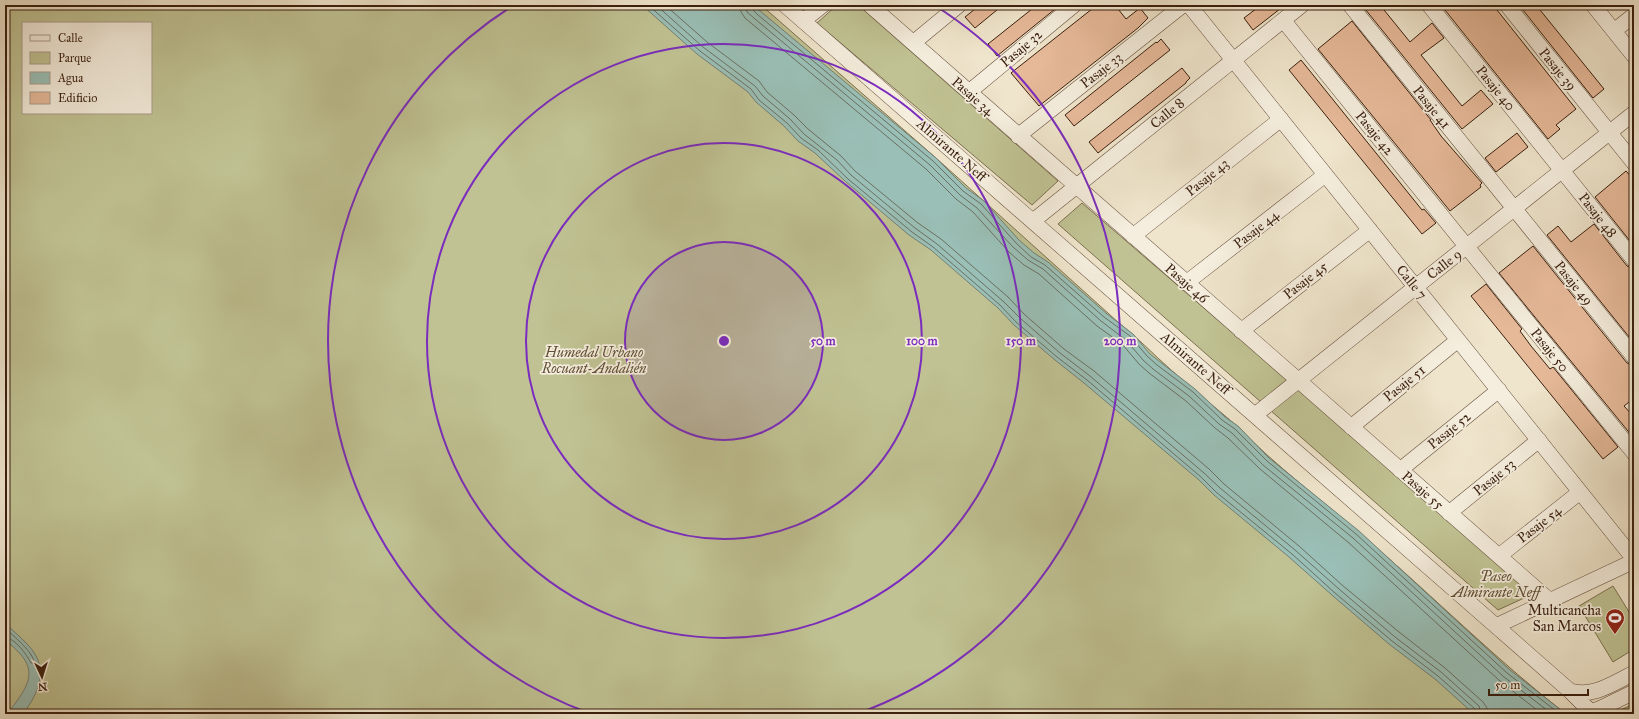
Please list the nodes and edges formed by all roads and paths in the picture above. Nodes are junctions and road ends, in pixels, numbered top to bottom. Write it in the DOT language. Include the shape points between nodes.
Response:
graph roads {
  1 [pos="785,5"];
  2 [pos="823,5"];
  3 [pos="870,5"];
  4 [pos="959,5"];
  5 [pos="1074,5"];
  6 [pos="1183,5"];
  7 [pos="1189,5"];
  8 [pos="1302,5"];
  9 [pos="1350,5"];
  10 [pos="1429,5"];
  11 [pos="1507,5"];
  12 [pos="1593,5"];
  13 [pos="1634,15"];
  14 [pos="1283,20"];
  15 [pos="803,21"];
  16 [pos="1614,31"];
  17 [pos="913,43"];
  18 [pos="1634,56"];
  19 [pos="1234,60"];
  20 [pos="969,92"];
  21 [pos="1634,114"];
  22 [pos="1280,119"];
  23 [pos="1610,133"];
  24 [pos="1018,136"];
  25 [pos="1634,163"];
  26 [pos="1562,170"];
  27 [pos="1325,175"];
  28 [pos="1076,186"];
  29 [pos="1514,208"];
  30 [pos="1033,221"];
  31 [pos="1370,230"];
  32 [pos="1133,236"];
  33 [pos="1466,246"];
  34 [pos="1634,260"];
  35 [pos="1186,283"];
  36 [pos="1415,287"];
  37 [pos="1241,331"];
  38 [pos="1458,340"];
  39 [pos="1634,358"];
  40 [pos="1297,380"];
  41 [pos="1499,390"];
  42 [pos="1255,415"];
  43 [pos="1351,427"];
  44 [pos="1539,440"];
  45 [pos="1634,453"];
  46 [pos="1400,470"];
  47 [pos="1580,492"];
  48 [pos="1449,513"];
  49 [pos="1499,556"];
  50 [pos="1634,560"];
  51 [pos="1549,600"];
  52 [pos="1496,626"];
  53 [pos="1634,673"];
  54 [pos="1570,691"];
  55 [pos="1634,692"];
  1 -- 15 [label="street, Almirante Neff"];
  2 -- 15 [label="street"];
  3 -- 17 [label="street, Pasaje 34"];
  4 -- 17 [label="street"];
  5 -- 20 [label="street, Pasaje 32"];
  6 -- 24 [label="street, Pasaje 33"];
  7 -- 19 [label="street, Calle 7"];
  8 -- 14 [label="street, Calle 8"];
  9 -- 29 [label="street, Pasaje 41"];
  10 -- 26 [label="street, Pasaje 40"];
  11 -- 23 [label="street, Pasaje 39"];
  12 -- 16 [label="street"];
  13 -- 16 [label="street"];
  14 -- 19 [label="street, Calle 8"];
  14 -- 33 [label="street, Pasaje 42"];
  15 -- 30 [label="street, Almirante Neff"];
  16 -- 18 [label="street"];
  17 -- 20 [label="street, Pasaje 34"];
  19 -- 22 [label="street, Calle 7"];
  19 -- 28 [label="street, Calle 8"];
  20 -- 24 [label="street, Pasaje 34"];
  21 -- 23 [label="street, Calle 9"];
  22 -- 27 [label="street, Calle 7"];
  22 -- 32 [label="street, Pasaje 43"];
  23 -- 25 [label="street, Pasaje 39"];
  23 -- 26 [label="street, Calle 9"];
  24 -- 28 [label="street, Pasaje 34"];
  26 -- 29 [label="street, Calle 9"];
  26 -- 34 [label="street, Pasaje 48"];
  27 -- 31 [label="street, Calle 7"];
  27 -- 35 [label="street, Pasaje 44"];
  28 -- 30 [label="street, Calle 8"];
  28 -- 32 [label="street, Pasaje 46"];
  29 -- 33 [label="street, Calle 9"];
  29 -- 39 [label="street, Pasaje 49"];
  30 -- 42 [label="street, Almirante Neff"];
  31 -- 36 [label="street, Calle 7"];
  31 -- 37 [label="street, Pasaje 45"];
  32 -- 35 [label="street, Pasaje 46"];
  33 -- 36 [label="street, Calle 9"];
  33 -- 45 [label="street, Pasaje 50"];
  35 -- 37 [label="street, Pasaje 46"];
  36 -- 38 [label="street, Calle 7"];
  36 -- 40 [label="street, Calle 9"];
  37 -- 40 [label="street, Pasaje 46"];
  38 -- 41 [label="street, Calle 7"];
  38 -- 43 [label="street, Pasaje 51"];
  40 -- 42 [label="street, Calle 9"];
  40 -- 43 [label="street, Pasaje 55"];
  41 -- 44 [label="street, Calle 7"];
  41 -- 46 [label="street, Pasaje 52"];
  42 -- 52 [label="street, Almirante Neff"];
  43 -- 46 [label="street, Pasaje 55"];
  44 -- 47 [label="street, Calle 7"];
  44 -- 48 [label="street, Pasaje 53"];
  46 -- 48 [label="street, Pasaje 55"];
  47 -- 49 [label="street, Pasaje 54"];
  47 -- 50 [label="street, Calle 7"];
  48 -- 49 [label="street, Pasaje 55"];
  49 -- 51 [label="street, Pasaje 55"];
  50 -- 51 [label="street"];
  51 -- 52 [label="street"];
  52 -- 54 [label="street, Almirante Neff"];
  53 -- 54 [label="street" via="1591,693"];
  54 -- 55 [label="street, Almirante Neff" via="1592,711"];
}
